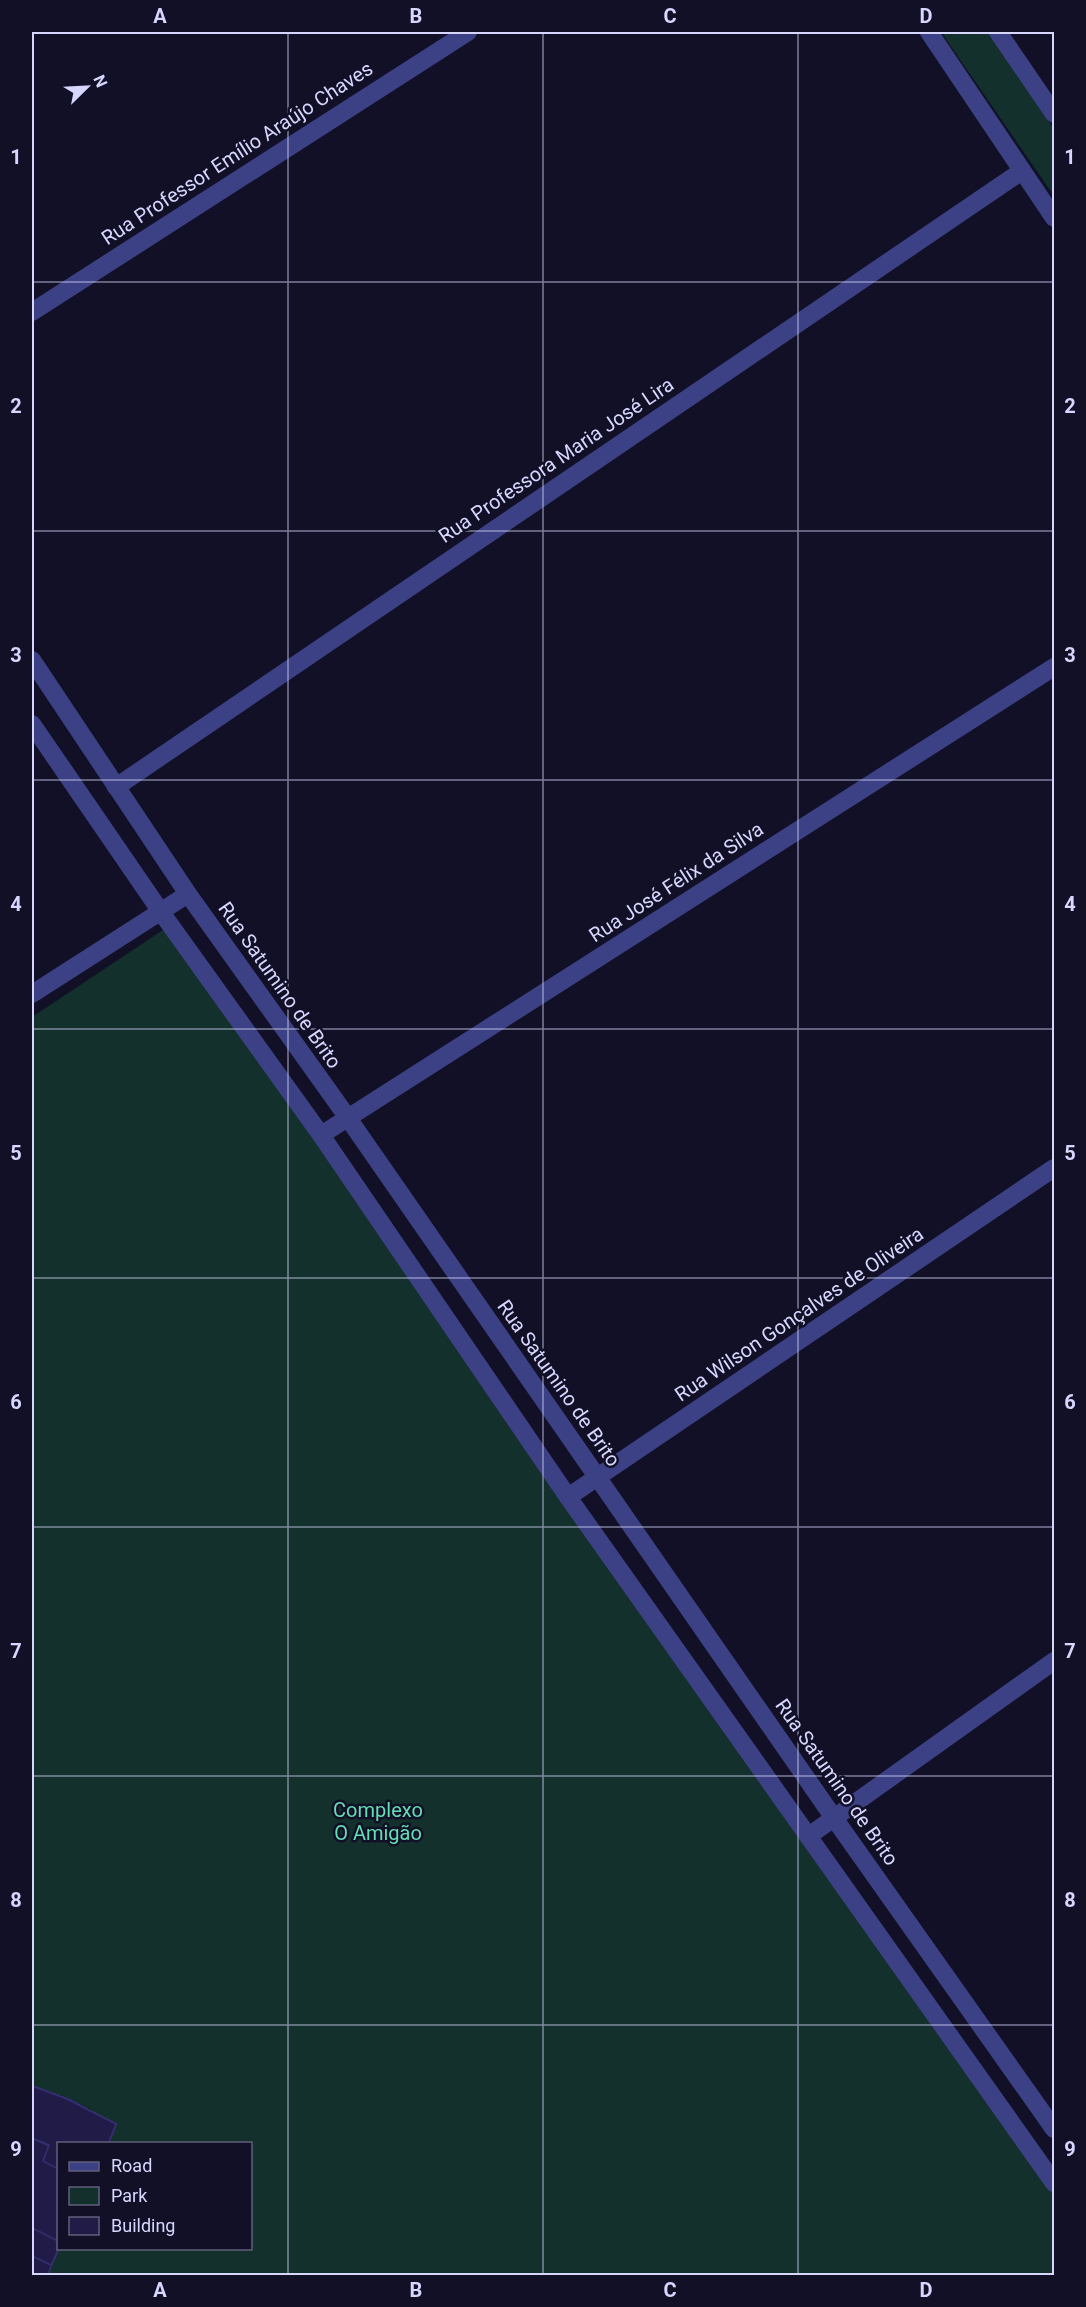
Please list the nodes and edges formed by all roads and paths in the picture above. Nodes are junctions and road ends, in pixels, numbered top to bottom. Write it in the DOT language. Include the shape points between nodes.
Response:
graph roads {
  1 [pos="468,32"];
  2 [pos="930,32"];
  3 [pos="998,32"];
  4 [pos="1054,114"];
  5 [pos="1022,171"];
  6 [pos="1054,218"];
  7 [pos="32,312"];
  8 [pos="32,660"];
  9 [pos="1054,667"];
  10 [pos="32,724"];
  11 [pos="116,787"];
  12 [pos="188,894"];
  13 [pos="161,912"];
  14 [pos="32,994"];
  15 [pos="348,1118"];
  16 [pos="321,1135"];
  17 [pos="1054,1168"];
  18 [pos="598,1478"];
  19 [pos="568,1497"];
  20 [pos="1054,1662"];
  21 [pos="834,1818"];
  22 [pos="810,1835"];
  23 [pos="1054,2129"];
  24 [pos="1054,2183"];
  1 -- 7 [label="street, Rua Professor Emílio Araújo Chaves"];
  2 -- 5 [label="street"];
  3 -- 4 [label="street"];
  5 -- 6 [label="street"];
  5 -- 11 [label="street, Rua Professora Maria José Lira"];
  8 -- 11 [label="street, Rua Satumino de Brito"];
  9 -- 15 [label="street, Rua José Félix da Silva"];
  10 -- 13 [label="street"];
  11 -- 12 [label="street, Rua Satumino de Brito"];
  12 -- 13 [label="street"];
  12 -- 15 [label="street, Rua Satumino de Brito"];
  13 -- 14 [label="street"];
  13 -- 16 [label="street"];
  15 -- 16 [label="street, Rua José Félix da Silva"];
  15 -- 18 [label="street, Rua Satumino de Brito"];
  16 -- 19 [label="street"];
  17 -- 18 [label="street, Rua Wilson Gonçalves de Oliveira"];
  18 -- 19 [label="street, Rua Wilson Gonçalves de Oliveira"];
  18 -- 21 [label="street, Rua Satumino de Brito"];
  19 -- 22 [label="street"];
  20 -- 21 [label="street"];
  21 -- 22 [label="street"];
  21 -- 23 [label="street, Rua Satumino de Brito"];
  22 -- 24 [label="street"];
}
